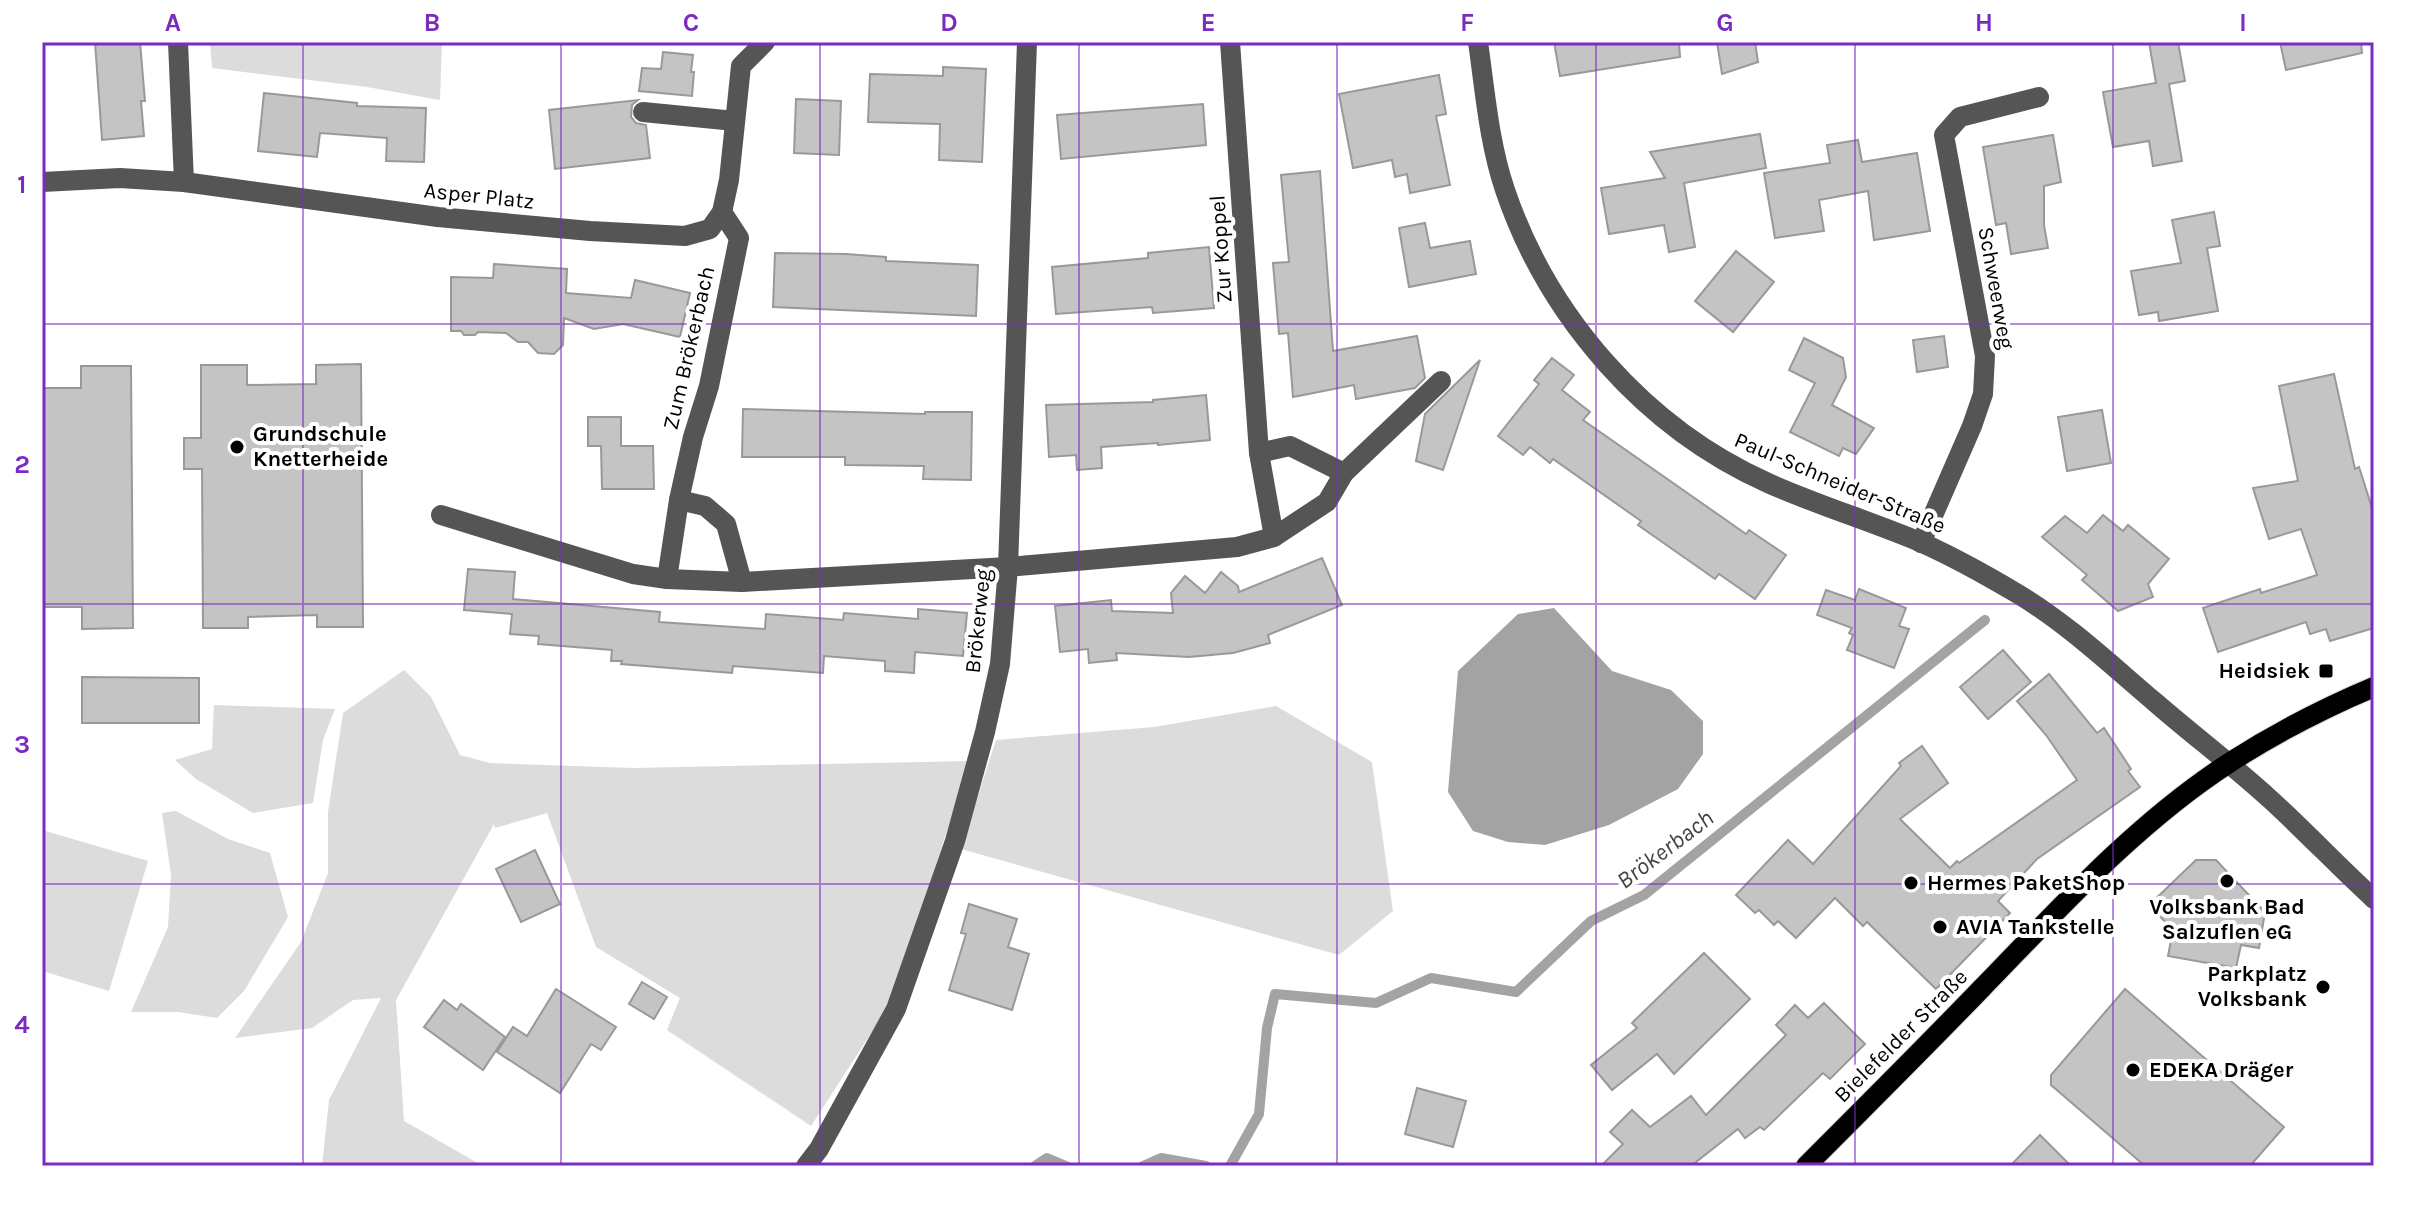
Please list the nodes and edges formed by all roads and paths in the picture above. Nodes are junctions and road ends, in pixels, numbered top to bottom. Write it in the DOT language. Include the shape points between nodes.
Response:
graph roads {
  1 [pos="178,42"];
  2 [pos="765,42"];
  3 [pos="1027,42"];
  4 [pos="1230,42"];
  5 [pos="1478,42"];
  6 [pos="2039,97"];
  7 [pos="643,112"];
  8 [pos="735,121"];
  9 [pos="42,182"];
  10 [pos="184,182"];
  11 [pos="722,212"];
  12 [pos="1441,381"];
  13 [pos="1259,453"];
  14 [pos="1344,473"];
  15 [pos="679,500"];
  16 [pos="441,515"];
  17 [pos="1274,537"];
  18 [pos="1921,543"];
  19 [pos="1008,567"];
  20 [pos="667,579"];
  21 [pos="742,582"];
  22 [pos="2374,687"];
  23 [pos="2228,763"];
  24 [pos="2374,899"];
  25 [pos="806,1166"];
  26 [pos="1806,1166"];
  1 -- 10 [label="street"];
  2 -- 8 [label="street" via="741,66"];
  3 -- 19 [label="street, Brökerweg"];
  4 -- 13 [label="street, Zur Koppel"];
  5 -- 18 [label="street, Paul-Schneider-Straße" via="1504,188 1549,285 1615,374 1711,453 1767,483"];
  6 -- 18 [label="street, Schweerweg" via="1960,117 1944,135 1985,356 1984,381 1972,426"];
  7 -- 8 [label="street"];
  8 -- 11 [label="street"];
  9 -- 10 [label="street, Asper Platz"];
  10 -- 11 [label="street, Asper Platz" via="438,217 590,231 685,236 710,229"];
  11 -- 15 [label="street, Zum Brökerbach" via="739,238"];
  12 -- 14 [label="street"];
  13 -- 14 [label="street" via="1290,446"];
  13 -- 17 [label="street, Zur Koppel"];
  14 -- 17 [label="street" via="1327,502"];
  15 -- 20 [label="street, Zum Brökerbach"];
  15 -- 21 [label="street" via="705,506 726,524"];
  16 -- 20 [label="street" via="633,574"];
  17 -- 19 [label="street" via="1237,547"];
  18 -- 23 [label="street, Paul-Schneider-Straße" via="2021,596 2077,635"];
  19 -- 21 [label="street"];
  19 -- 25 [label="street, Brökerweg" via="1000,664 955,841 896,1009"];
  20 -- 21 [label="street"];
  22 -- 23 [label="main road, Bielefelder Straße"];
  23 -- 24 [label="street, Paul-Schneider-Straße"];
  23 -- 26 [label="main road, Bielefelder Straße" via="2118,851"];
}
